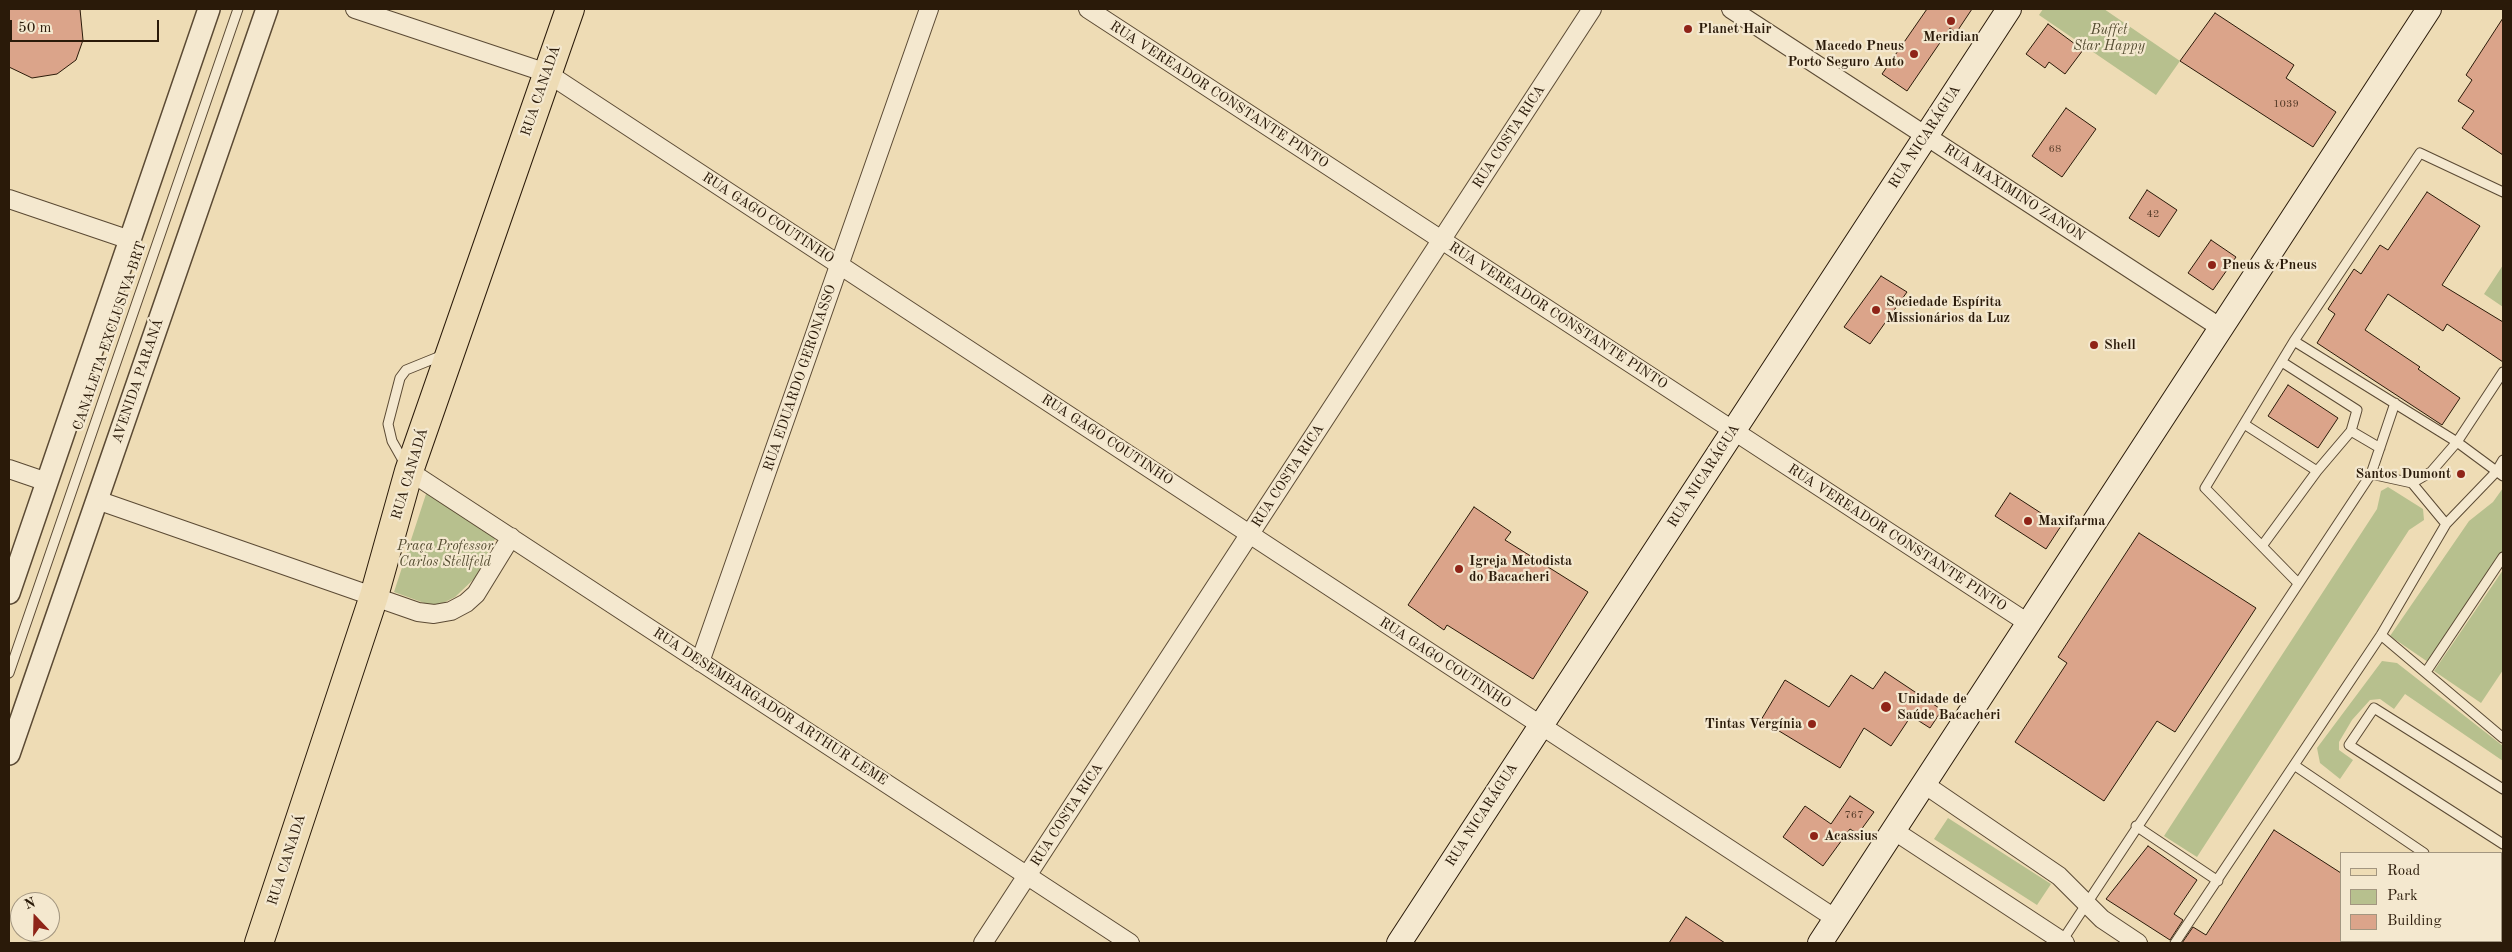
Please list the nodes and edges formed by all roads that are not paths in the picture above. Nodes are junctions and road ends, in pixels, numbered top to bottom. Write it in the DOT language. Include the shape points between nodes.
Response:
graph roads {
  1 [pos="210,9"];
  2 [pos="238,9"];
  3 [pos="267,9"];
  4 [pos="355,9"];
  5 [pos="570,9"];
  6 [pos="929,9"];
  7 [pos="1088,9"];
  8 [pos="1592,9"];
  9 [pos="1731,9"];
  10 [pos="2009,9"];
  11 [pos="2429,9"];
  12 [pos="547,73"];
  13 [pos="1926,136"];
  14 [pos="2503,192"];
  15 [pos="9,199"];
  16 [pos="130,240"];
  17 [pos="1441,240"];
  18 [pos="839,264"];
  19 [pos="2221,328"];
  20 [pos="2294,341"];
  21 [pos="450,352"];
  22 [pos="2282,362"];
  23 [pos="2503,372"];
  24 [pos="2395,403"];
  25 [pos="2244,424"];
  26 [pos="1733,431"];
  27 [pos="2351,431"];
  28 [pos="2457,442"];
  29 [pos="2380,448"];
  30 [pos="2503,460"];
  31 [pos="9,469"];
  32 [pos="409,471"];
  33 [pos="2317,472"];
  34 [pos="2371,474"];
  35 [pos="2500,474"];
  36 [pos="47,482"];
  37 [pos="2412,483"];
  38 [pos="97,500"];
  39 [pos="2446,524"];
  40 [pos="1250,534"];
  41 [pos="511,537"];
  42 [pos="2262,546"];
  43 [pos="2503,557"];
  44 [pos="2298,583"];
  45 [pos="9,593"];
  46 [pos="374,596"];
  47 [pos="2028,623"];
  48 [pos="2381,635"];
  49 [pos="700,662"];
  50 [pos="2426,672"];
  51 [pos="9,673"];
  52 [pos="1541,725"];
  53 [pos="2503,738"];
  54 [pos="9,754"];
  55 [pos="2294,765"];
  56 [pos="1924,784"];
  57 [pos="2503,789"];
  58 [pos="2136,826"];
  59 [pos="1893,830"];
  60 [pos="2503,844"];
  61 [pos="2423,852"];
  62 [pos="1027,876"];
  63 [pos="2218,880"];
  64 [pos="2086,903"];
  65 [pos="1836,919"];
  66 [pos="2064,942"];
  67 [pos="259,943"];
  68 [pos="983,943"];
  69 [pos="1130,943"];
  70 [pos="1399,943"];
  71 [pos="1820,943"];
  72 [pos="2138,943"];
  73 [pos="2175,943"];
  1 -- 16 [label="street"];
  2 -- 51 [label="lane, CANALETA EXCLUSIVA BRT"];
  3 -- 38 [label="street, AVENIDA PARANÁ"];
  4 -- 12 [label="street, RUA GAGO COUTINHO"];
  5 -- 12 [label="main road, RUA CANADÁ"];
  6 -- 18 [label="street, RUA EDUARDO GERONASSO"];
  7 -- 17 [label="street, RUA VEREADOR CONSTANTE PINTO"];
  8 -- 17 [label="street, RUA COSTA RICA"];
  9 -- 13 [label="street, RUA MAXIMINO ZANON"];
  10 -- 13 [label="main road, RUA NICARÁGUA"];
  11 -- 19 [label="main road"];
  12 -- 18 [label="street, RUA GAGO COUTINHO"];
  12 -- 21 [label="main road, RUA CANADÁ"];
  13 -- 19 [label="street, RUA MAXIMINO ZANON"];
  13 -- 26 [label="main road, RUA NICARÁGUA"];
  14 -- 20 [label="lane" via="2420,153"];
  15 -- 16 [label="street"];
  16 -- 36 [label="street"];
  17 -- 26 [label="street, RUA VEREADOR CONSTANTE PINTO"];
  17 -- 40 [label="street, RUA COSTA RICA"];
  18 -- 40 [label="street, RUA GAGO COUTINHO"];
  18 -- 49 [label="street, RUA EDUARDO GERONASSO"];
  19 -- 47 [label="main road"];
  20 -- 22 [label="lane"];
  20 -- 24 [label="lane"];
  21 -- 32 [label="main road, RUA CANADÁ"];
  21 -- 32 [label="lane" via="406,370 400,378 388,424 392,441"];
  22 -- 25 [label="lane"];
  22 -- 27 [label="lane" via="2357,410"];
  23 -- 28 [label="lane"];
  24 -- 28 [label="lane"];
  24 -- 29 [label="lane"];
  25 -- 33 [label="lane"];
  25 -- 42 [label="lane" via="2205,488"];
  26 -- 47 [label="street, RUA VEREADOR CONSTANTE PINTO"];
  26 -- 52 [label="main road, RUA NICARÁGUA"];
  27 -- 29 [label="lane"];
  27 -- 33 [label="lane"];
  28 -- 35 [label="lane"];
  28 -- 37 [label="lane" via="2431,472"];
  29 -- 34 [label="lane"];
  30 -- 35 [label="lane"];
  31 -- 36 [label="street"];
  32 -- 41 [label="street, RUA DESEMBARGADOR ARTHUR LEME"];
  32 -- 46 [label="main road, RUA CANADÁ"];
  33 -- 42 [label="lane"];
  34 -- 37 [label="lane"];
  34 -- 44 [label="lane"];
  35 -- 39 [label="lane"];
  36 -- 45 [label="street"];
  37 -- 39 [label="lane"];
  38 -- 46 [label="street"];
  38 -- 54 [label="street, AVENIDA PARANÁ"];
  39 -- 48 [label="lane"];
  40 -- 52 [label="street, RUA GAGO COUTINHO"];
  40 -- 62 [label="street, RUA COSTA RICA"];
  41 -- 46 [label="street" via="476,594 451,612 418,612"];
  41 -- 49 [label="street, RUA DESEMBARGADOR ARTHUR LEME"];
  42 -- 44 [label="lane"];
  43 -- 50 [label="lane"];
  44 -- 58 [label="lane"];
  46 -- 67 [label="main road, RUA CANADÁ"];
  47 -- 56 [label="main road"];
  48 -- 50 [label="lane"];
  48 -- 55 [label="lane"];
  49 -- 62 [label="street, RUA DESEMBARGADOR ARTHUR LEME"];
  50 -- 53 [label="lane"];
  52 -- 65 [label="street, RUA GAGO COUTINHO"];
  52 -- 70 [label="main road, RUA NICARÁGUA"];
  55 -- 61 [label="lane"];
  55 -- 63 [label="lane"];
  56 -- 59 [label="main road"];
  56 -- 64 [label="street" via="2059,876"];
  57 -- 60 [label="lane" via="2374,708 2349,745"];
  58 -- 63 [label="lane"];
  58 -- 64 [label="lane"];
  59 -- 65 [label="main road"];
  59 -- 66 [label="street"];
  62 -- 68 [label="street, RUA COSTA RICA"];
  62 -- 69 [label="street, RUA DESEMBARGADOR ARTHUR LEME"];
  63 -- 73 [label="lane"];
  64 -- 66 [label="lane"];
  64 -- 72 [label="street" via="2102,920"];
  65 -- 71 [label="main road"];
}
